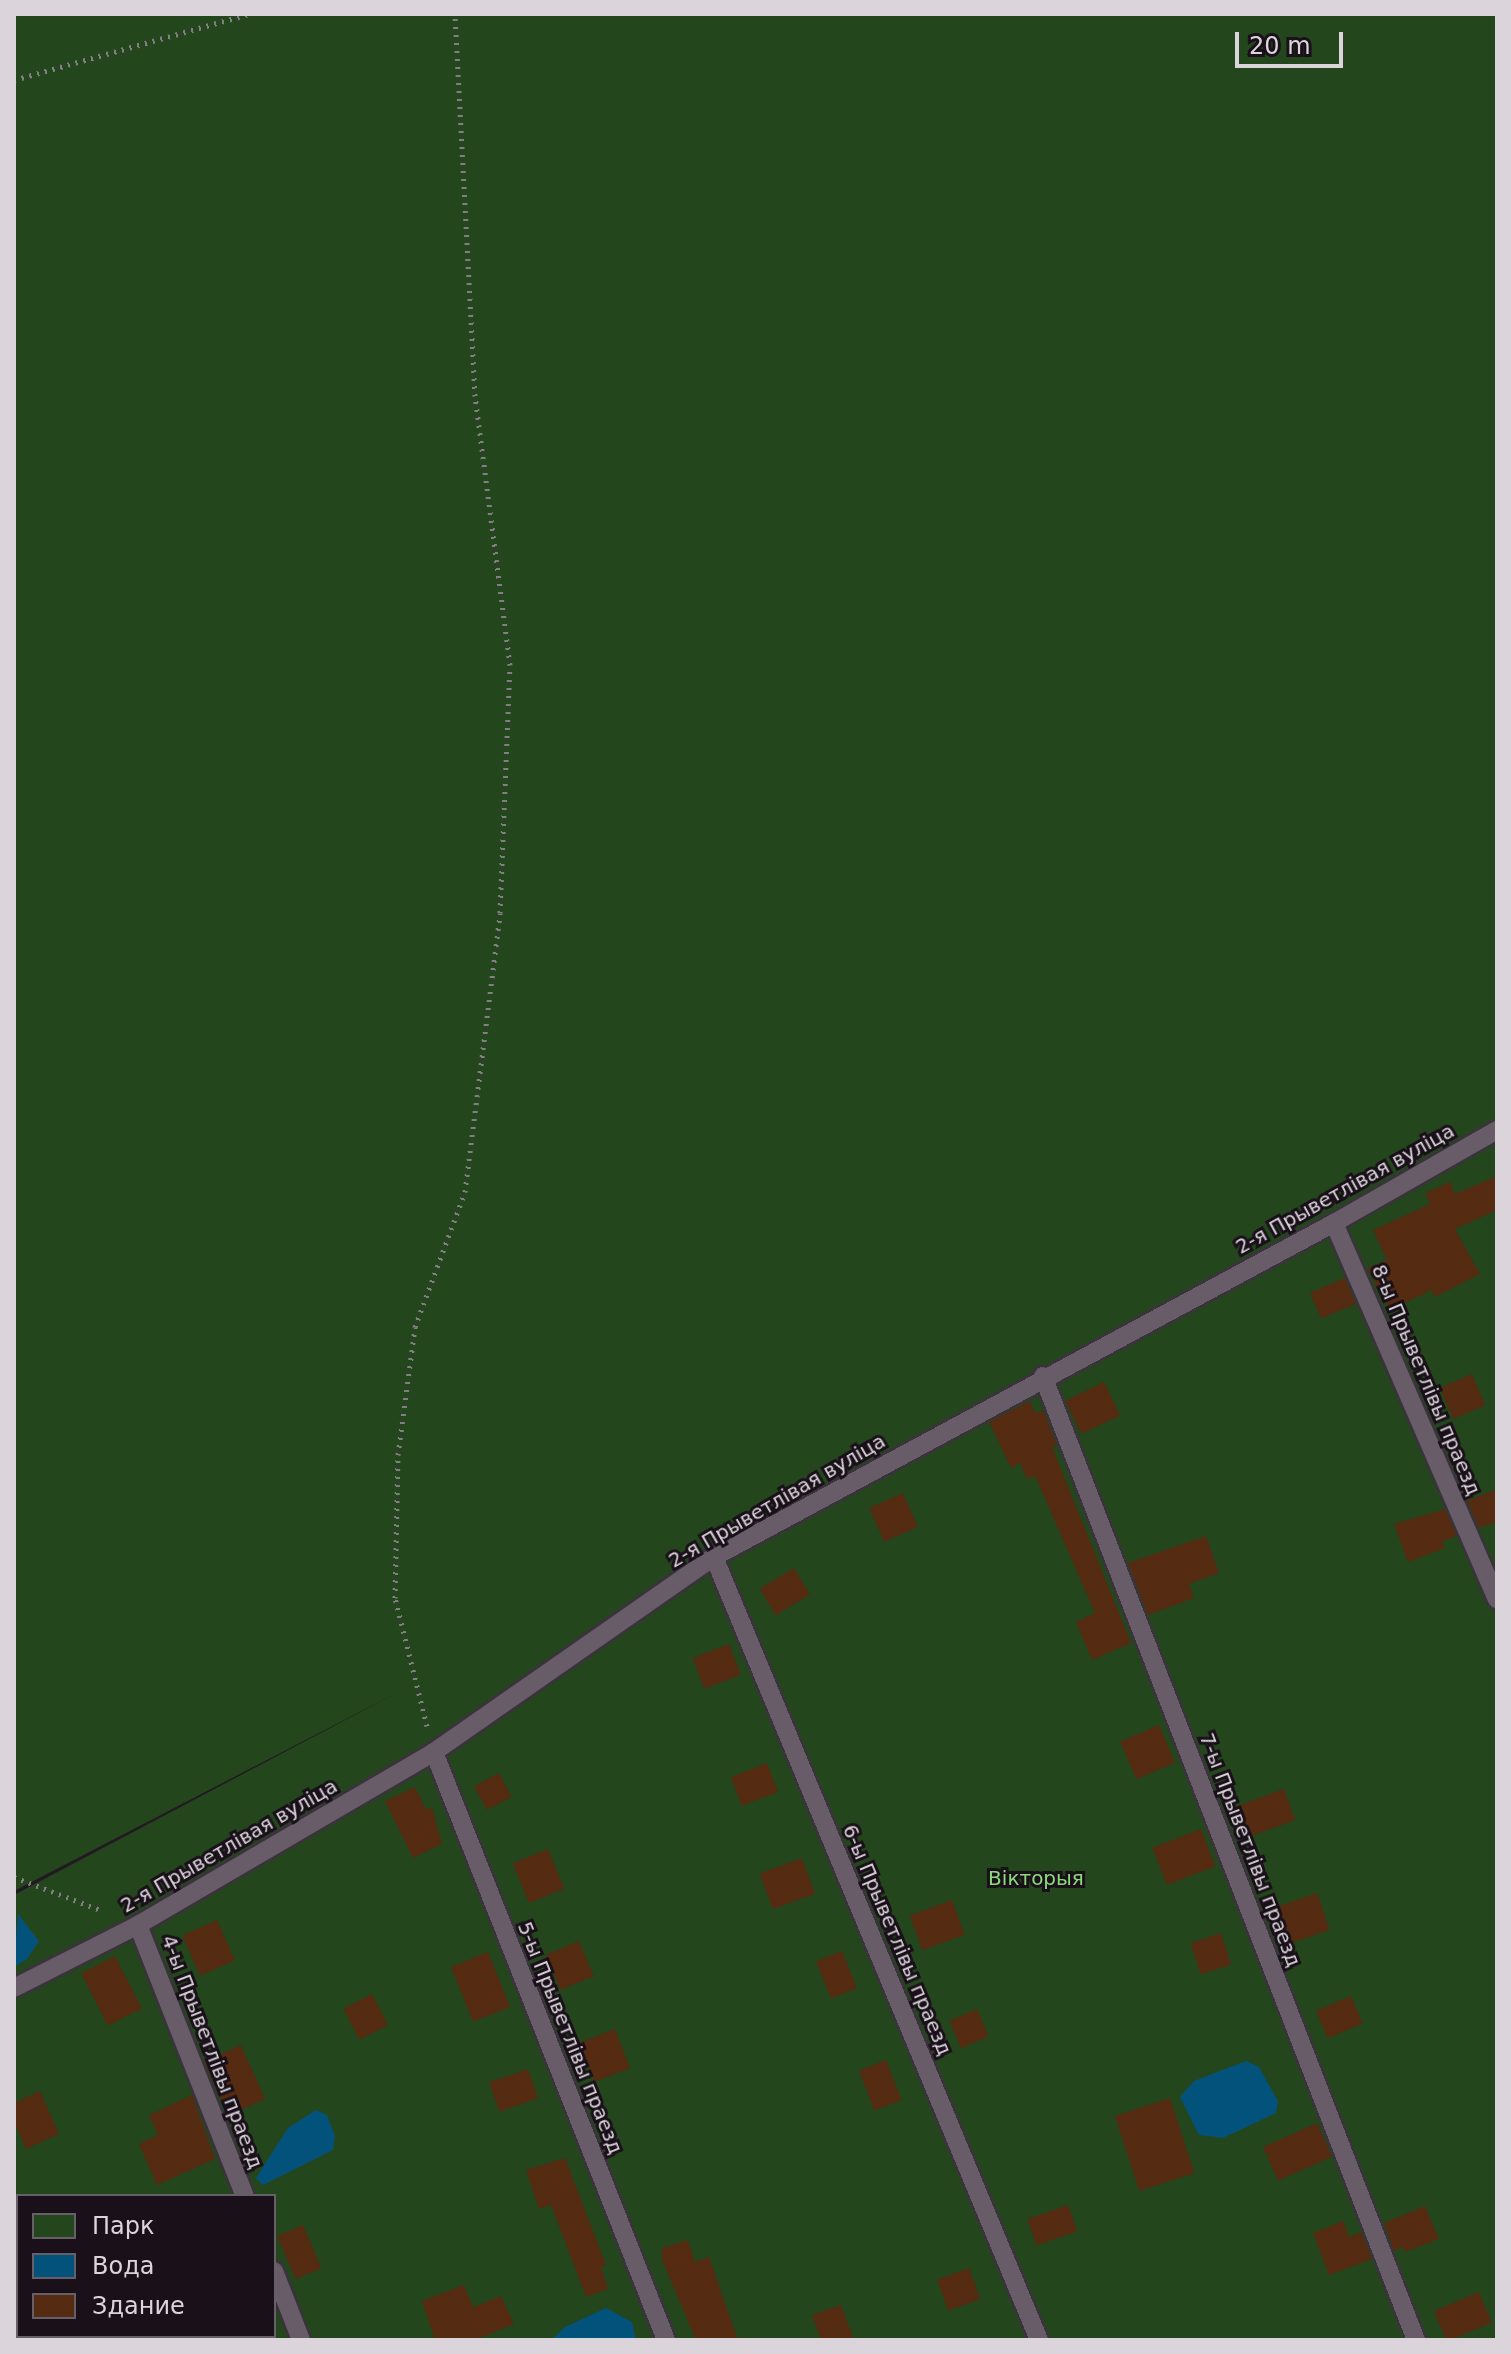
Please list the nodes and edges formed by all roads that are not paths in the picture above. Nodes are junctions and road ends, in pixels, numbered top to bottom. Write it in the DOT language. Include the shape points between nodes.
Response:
graph roads {
  1 [pos="1497,1130"];
  2 [pos="1334,1223"];
  3 [pos="1043,1376"];
  4 [pos="714,1557"];
  5 [pos="1497,1599"];
  6 [pos="434,1752"];
  7 [pos="138,1925"];
  8 [pos="14,1988"];
  9 [pos="244,2194"];
  10 [pos="276,2276"];
  11 [pos="301,2340"];
  12 [pos="666,2340"];
  13 [pos="1039,2340"];
  14 [pos="1416,2340"];
  1 -- 2 [label="lane, 2-я Прыветлівая вуліца"];
  2 -- 3 [label="lane, 2-я Прыветлівая вуліца"];
  2 -- 5 [label="lane, 8-ы Прыветлівы праезд"];
  3 -- 4 [label="lane, 2-я Прыветлівая вуліца"];
  3 -- 14 [label="lane, 7-ы Прыветлівы праезд"];
  4 -- 6 [label="lane, 2-я Прыветлівая вуліца"];
  4 -- 13 [label="lane, 6-ы Прыветлівы праезд"];
  6 -- 7 [label="lane, 2-я Прыветлівая вуліца"];
  6 -- 12 [label="lane, 5-ы Прыветлівы праезд"];
  7 -- 8 [label="lane, 2-я Прыветлівая вуліца"];
  7 -- 9 [label="lane, 4-ы Прыветлівы праезд"];
  10 -- 11 [label="lane"];
}
